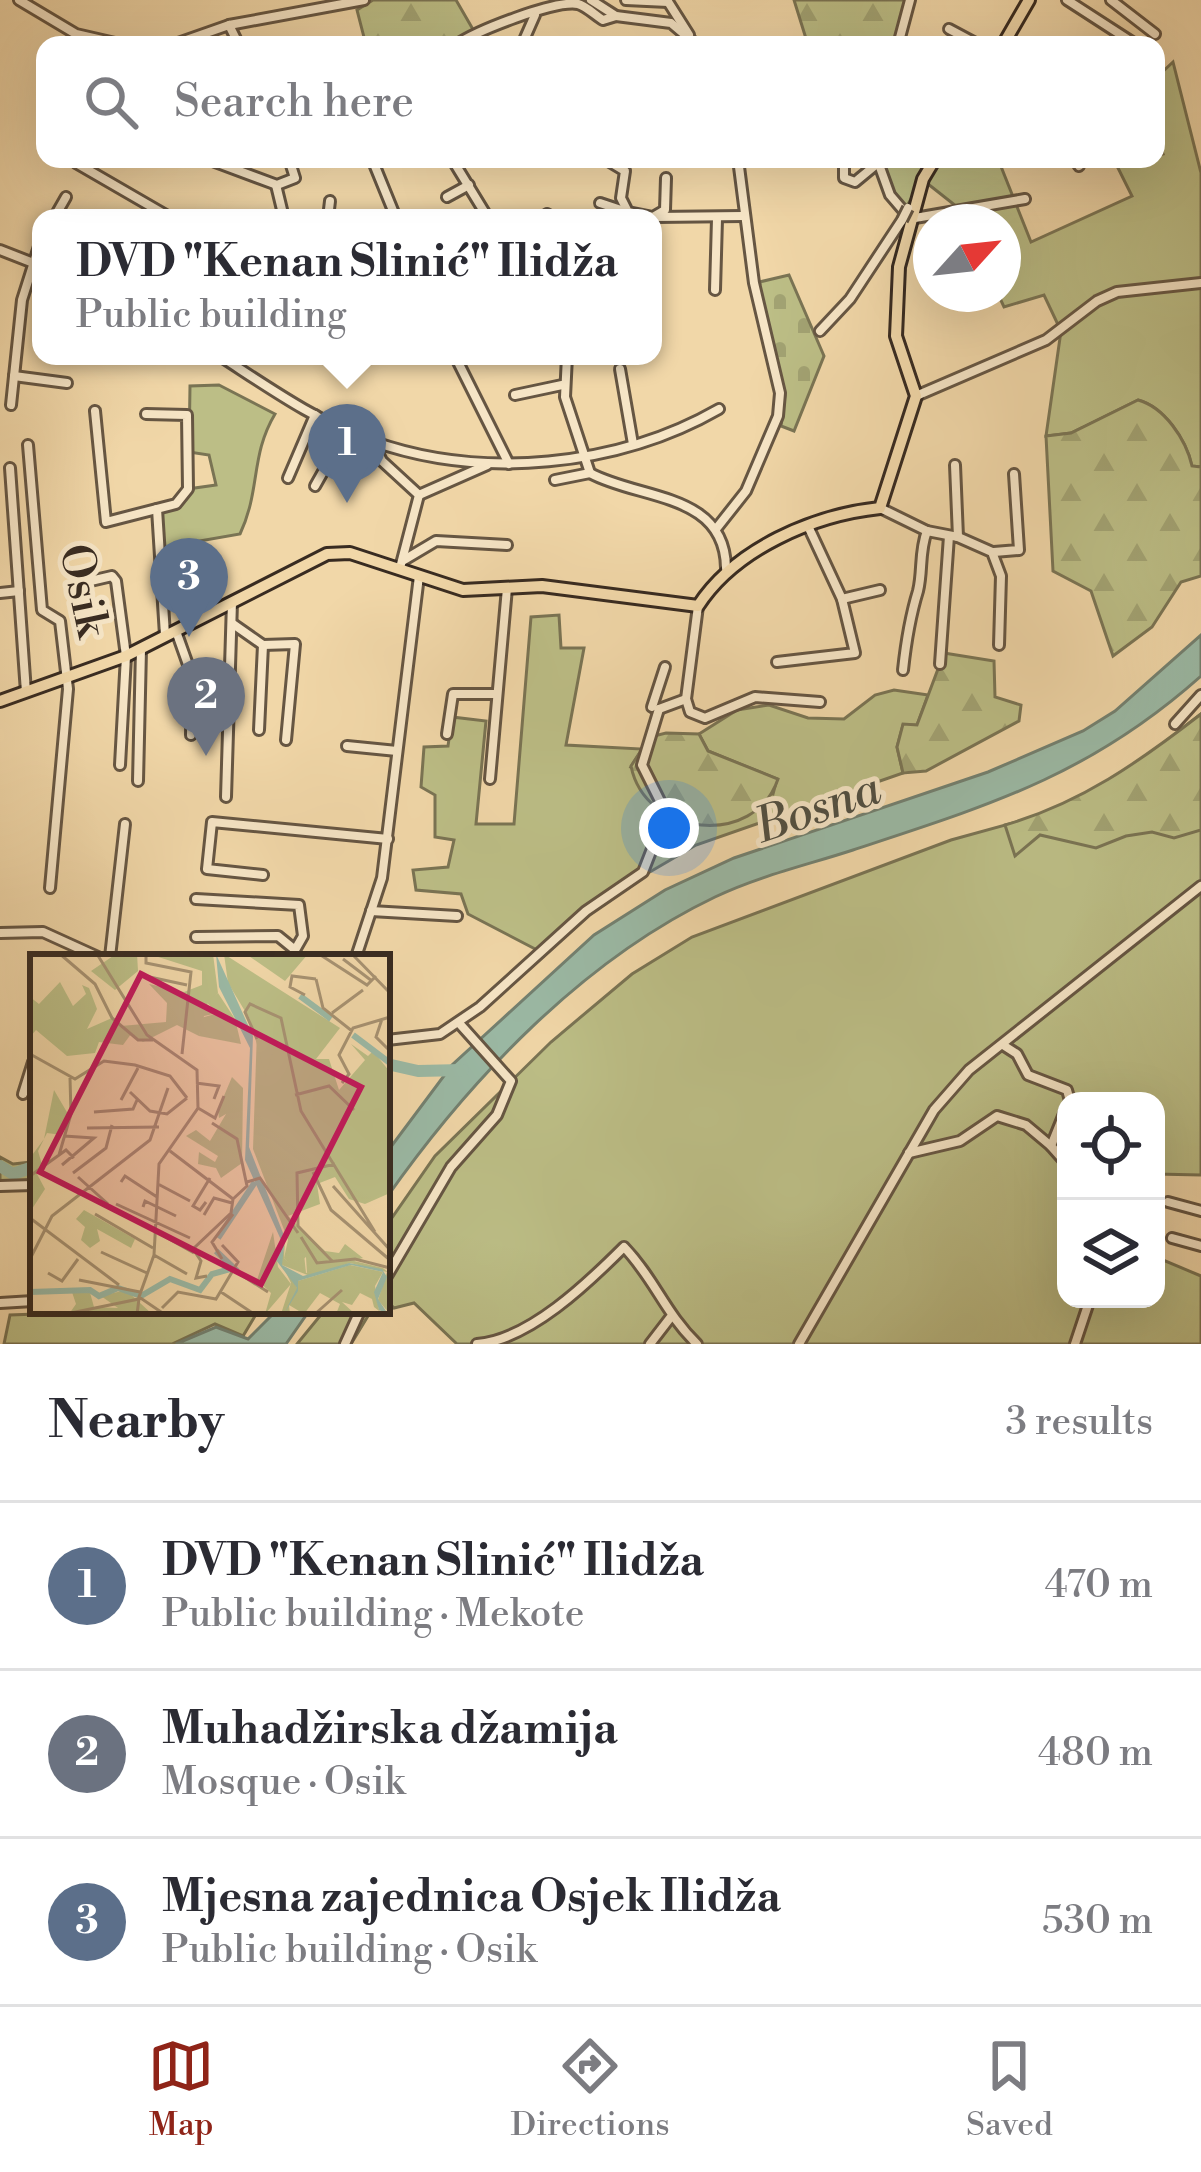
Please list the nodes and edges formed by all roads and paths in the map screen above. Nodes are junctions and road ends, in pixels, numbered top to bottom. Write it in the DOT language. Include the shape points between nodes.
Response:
graph roads {
  1 [pos="19,0"];
  2 [pos="364,0"];
  3 [pos="591,0"];
  4 [pos="626,0"];
  5 [pos="910,0"];
  6 [pos="1029,0"];
  7 [pos="1067,0"];
  8 [pos="1112,0"];
  9 [pos="667,1"];
  10 [pos="536,14"];
  11 [pos="616,16"];
  12 [pos="229,25"];
  13 [pos="949,29"];
  14 [pos="1155,34"];
  15 [pos="85,36"];
  16 [pos="198,36"];
  17 [pos="234,36"];
  18 [pos="471,36"];
  19 [pos="526,36"];
  20 [pos="687,36"];
  21 [pos="690,36"];
  22 [pos="900,36"];
  23 [pos="962,36"];
  24 [pos="1011,36"];
  25 [pos="1123,36"];
  26 [pos="85,168"];
  27 [pos="231,168"];
  28 [pos="292,168"];
  29 [pos="376,168"];
  30 [pos="458,168"];
  31 [pos="620,168"];
  32 [pos="739,168"];
  33 [pos="844,168"];
  34 [pos="870,168"];
  35 [pos="880,168"];
  36 [pos="930,168"];
  37 [pos="666,178"];
  38 [pos="277,185"];
  39 [pos="469,185"];
  40 [pos="66,196"];
  41 [pos="447,197"];
  42 [pos="1025,199"];
  43 [pos="330,201"];
  44 [pos="600,202"];
  45 [pos="59,209"];
  46 [pos="156,209"];
  47 [pos="282,209"];
  48 [pos="329,209"];
  49 [pos="392,209"];
  50 [pos="483,209"];
  51 [pos="620,209"];
  52 [pos="627,209"];
  53 [pos="662,211"];
  54 [pos="743,216"];
  55 [pos="910,217"];
  56 [pos="662,218"];
  57 [pos="717,219"];
  58 [pos="0,250"];
  59 [pos="32,262"];
  60 [pos="1201,283"];
  61 [pos="32,284"];
  62 [pos="715,290"];
  63 [pos="820,331"];
  64 [pos="234,365"];
  65 [pos="458,365"];
  66 [pos="565,365"];
  67 [pos="620,369"];
  68 [pos="14,376"];
  69 [pos="67,383"];
  70 [pos="562,385"];
  71 [pos="515,395"];
  72 [pos="916,396"];
  73 [pos="11,405"];
  74 [pos="719,410"];
  75 [pos="95,411"];
  76 [pos="146,414"];
  77 [pos="315,415"];
  78 [pos="371,441"];
  79 [pos="633,444"];
  80 [pos="28,446"];
  81 [pos="586,456"];
  82 [pos="488,464"];
  83 [pos="508,464"];
  84 [pos="955,465"];
  85 [pos="10,468"];
  86 [pos="590,473"];
  87 [pos="1014,474"];
  88 [pos="288,478"];
  89 [pos="555,480"];
  90 [pos="315,486"];
  91 [pos="419,495"];
  92 [pos="880,508"];
  93 [pos="157,509"];
  94 [pos="808,526"];
  95 [pos="716,530"];
  96 [pos="927,531"];
  97 [pos="954,537"];
  98 [pos="507,545"];
  99 [pos="992,552"];
  100 [pos="401,564"];
  101 [pos="726,568"];
  102 [pos="419,576"];
  103 [pos="82,583"];
  104 [pos="507,586"];
  105 [pos="19,590"];
  106 [pos="880,590"];
  107 [pos="0,592"];
  108 [pos="842,599"];
  109 [pos="232,601"];
  110 [pos="698,606"];
  111 [pos="232,623"];
  112 [pos="170,632"];
  113 [pos="263,645"];
  114 [pos="999,646"];
  115 [pos="141,649"];
  116 [pos="126,656"];
  117 [pos="777,662"];
  118 [pos="940,664"];
  119 [pos="665,667"];
  120 [pos="902,670"];
  121 [pos="65,678"];
  122 [pos="26,692"];
  123 [pos="497,694"];
  124 [pos="1201,695"];
  125 [pos="686,699"];
  126 [pos="0,700"];
  127 [pos="820,702"];
  128 [pos="659,709"];
  129 [pos="1175,724"];
  130 [pos="259,730"];
  131 [pos="447,734"];
  132 [pos="191,735"];
  133 [pos="286,740"];
  134 [pos="346,746"];
  135 [pos="397,752"];
  136 [pos="120,765"];
  137 [pos="490,779"];
  138 [pos="138,781"];
  139 [pos="226,797"];
  140 [pos="125,824"];
  141 [pos="388,839"];
  142 [pos="263,875"];
  143 [pos="1201,886"];
  144 [pos="50,888"];
  145 [pos="196,899"];
  146 [pos="371,911"];
  147 [pos="457,916"];
  148 [pos="0,933"];
  149 [pos="196,938"];
  150 [pos="292,953"];
  151 [pos="92,954"];
  152 [pos="110,954"];
  153 [pos="357,954"];
  154 [pos="459,1023"];
  155 [pos="390,1040"];
  156 [pos="1002,1044"];
  157 [pos="30,1072"];
  158 [pos="1067,1092"];
  159 [pos="23,1094"];
  160 [pos="1057,1132"];
  161 [pos="1051,1146"];
  162 [pos="909,1153"];
  163 [pos="1057,1153"];
  164 [pos="30,1185"];
  165 [pos="0,1186"];
  166 [pos="1168,1202"];
  167 [pos="1201,1211"];
  168 [pos="1172,1238"];
  169 [pos="1201,1246"];
  170 [pos="390,1271"];
  171 [pos="30,1301"];
  172 [pos="0,1303"];
  173 [pos="1087,1308"];
  174 [pos="359,1314"];
  175 [pos="670,1318"];
  176 [pos="346,1344"];
  177 [pos="476,1344"];
  178 [pos="650,1344"];
  179 [pos="697,1344"];
  180 [pos="799,1344"];
  181 [pos="1076,1344"];
  1 -- 15 [label="street"];
  2 -- 12 [label="street"];
  3 -- 11 [label="street"];
  4 -- 9 [label="street"];
  5 -- 22 [label="street"];
  6 -- 24 [label="main road"];
  7 -- 25 [label="street"];
  8 -- 14 [label="street"];
  9 -- 21 [label="street"];
  10 -- 11 [label="street" via="579,4 603,20"];
  10 -- 18 [label="street"];
  10 -- 19 [label="street"];
  11 -- 20 [label="street" via="671,23"];
  12 -- 16 [label="street"];
  12 -- 17 [label="street"];
  13 -- 23 [label="street"];
  26 -- 46 [label="street"];
  27 -- 38 [label="street"];
  28 -- 38 [label="street" via="295,178"];
  29 -- 49 [label="street"];
  30 -- 39 [label="street"];
  31 -- 52 [label="street"];
  32 -- 54 [label="street"];
  33 -- 34 [label="street" via="844,178 855,182"];
  35 -- 55 [label="street"];
  36 -- 55 [label="main road"];
  37 -- 53 [label="street"];
  38 -- 47 [label="street"];
  39 -- 41 [label="street"];
  39 -- 50 [label="street"];
  40 -- 45 [label="street"];
  42 -- 55 [label="street"];
  43 -- 48 [label="street"];
  44 -- 51 [label="street"];
  54 -- 57 [label="street"];
  54 -- 95 [label="street" via="780,393 746,491"];
  55 -- 63 [label="street"];
  55 -- 72 [label="main road" via="896,336"];
  56 -- 57 [label="street"];
  57 -- 62 [label="street"];
  58 -- 59 [label="street"];
  60 -- 72 [label="street" via="1118,292 1046,340"];
  61 -- 68 [label="street"];
  64 -- 77 [label="street"];
  65 -- 83 [label="street"];
  66 -- 70 [label="street"];
  67 -- 79 [label="street"];
  68 -- 69 [label="street"];
  68 -- 73 [label="street"];
  70 -- 71 [label="street"];
  70 -- 81 [label="street"];
  72 -- 92 [label="main road"];
  74 -- 79 [label="street"];
  75 -- 93 [label="street, Osik" via="106,522"];
  76 -- 93 [label="street, Osik" via="190,419 188,489 176,504"];
  77 -- 78 [label="street"];
  77 -- 88 [label="street"];
  78 -- 82 [label="street"];
  78 -- 90 [label="street" via="342,438"];
  78 -- 91 [label="street"];
  79 -- 81 [label="street"];
  80 -- 121 [label="street, Osik" via="43,610 60,621"];
  81 -- 83 [label="street"];
  81 -- 86 [label="street"];
  82 -- 83 [label="street"];
  82 -- 91 [label="street"];
  84 -- 97 [label="street"];
  85 -- 105 [label="street, Osik"];
  86 -- 89 [label="street"];
  86 -- 95 [label="street" via="687,505"];
  87 -- 99 [label="street" via="1018,550"];
  91 -- 100 [label="street"];
  92 -- 94 [label="main road"];
  92 -- 96 [label="street"];
  93 -- 112 [label="street, Osik"];
  94 -- 101 [label="main road"];
  94 -- 108 [label="street"];
  95 -- 101 [label="street"];
  96 -- 97 [label="street"];
  96 -- 120 [label="street"];
  97 -- 99 [label="street"];
  97 -- 118 [label="street"];
  98 -- 100 [label="street" via="436,541"];
  99 -- 114 [label="street" via="1000,576"];
  100 -- 102 [label="main road, Osik"];
  100 -- 109 [label="main road, Osik" via="327,554"];
  101 -- 110 [label="main road"];
  102 -- 104 [label="main road, Osik" via="463,590"];
  102 -- 135 [label="street"];
  103 -- 116 [label="street, Osik" via="115,578"];
  104 -- 110 [label="main road, Osik"];
  104 -- 123 [label="street"];
  105 -- 107 [label="street, Osik"];
  105 -- 122 [label="street, Osik"];
  106 -- 108 [label="street"];
  108 -- 117 [label="street" via="855,653"];
  109 -- 111 [label="street"];
  109 -- 112 [label="main road, Osik"];
  110 -- 125 [label="street"];
  111 -- 113 [label="street"];
  111 -- 139 [label="street"];
  112 -- 115 [label="main road, Osik"];
  112 -- 132 [label="street, Osik" via="192,676"];
  113 -- 130 [label="street"];
  113 -- 133 [label="street" via="295,644"];
  115 -- 116 [label="main road, Osik"];
  115 -- 138 [label="street, Osik"];
  116 -- 121 [label="main road, Osik"];
  116 -- 136 [label="street, Osik"];
  119 -- 128 [label="street" via="652,707"];
  121 -- 122 [label="main road, Osik"];
  121 -- 144 [label="street, Osik"];
  122 -- 126 [label="main road, Osik"];
  123 -- 131 [label="street" via="453,694"];
  123 -- 137 [label="street"];
  124 -- 129 [label="street"];
  125 -- 127 [label="street" via="690,712 705,718 755,697"];
  125 -- 128 [label="street"];
  128 -- 154 [label="street" via="642,765 666,813 647,867"];
  134 -- 135 [label="street"];
  135 -- 141 [label="street"];
  140 -- 152 [label="street"];
  141 -- 142 [label="street" via="212,822 207,869"];
  141 -- 146 [label="street"];
  143 -- 156 [label="street"];
  145 -- 150 [label="street" via="299,904 303,936"];
  146 -- 147 [label="street"];
  146 -- 153 [label="street"];
  148 -- 151 [label="street" via="44,932"];
  149 -- 150 [label="street" via="278,936"];
  154 -- 155 [label="street" via="430,1037"];
  154 -- 170 [label="street" via="511,1081"];
  156 -- 158 [label="street" via="1028,1075"];
  156 -- 162 [label="street" via="934,1110"];
  157 -- 159 [label="street"];
  160 -- 161 [label="street"];
  161 -- 162 [label="street" via="1026,1125 997,1116 960,1141"];
  161 -- 163 [label="street"];
  162 -- 180 [label="street"];
  164 -- 165 [label="street"];
  166 -- 167 [label="street"];
  168 -- 169 [label="street"];
  171 -- 172 [label="street"];
  173 -- 181 [label="street"];
  174 -- 176 [label="street"];
  175 -- 177 [label="street" via="654,1280 624,1247 527,1324 498,1342"];
  175 -- 178 [label="street"];
  175 -- 179 [label="street"];
}
